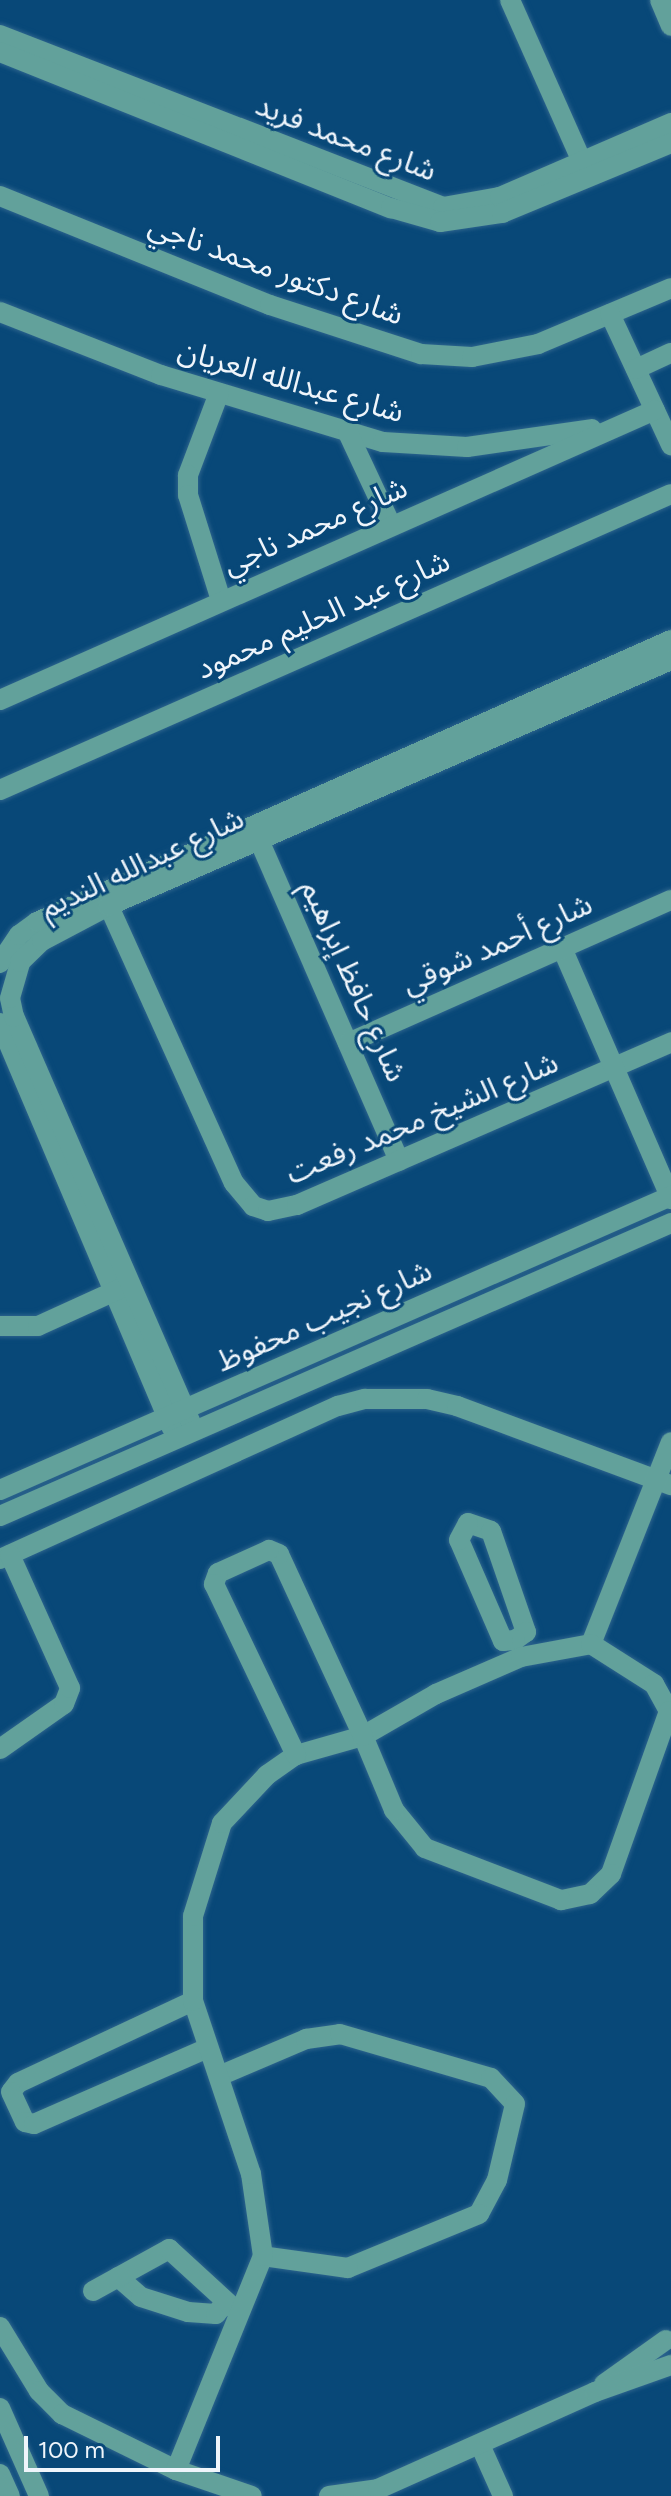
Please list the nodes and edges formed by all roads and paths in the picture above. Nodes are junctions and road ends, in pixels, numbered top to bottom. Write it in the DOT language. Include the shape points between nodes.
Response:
graph roads {
  1 [pos="510,0"];
  2 [pos="660,0"];
  3 [pos="671,26"];
  4 [pos="0,35"];
  5 [pos="0,52"];
  6 [pos="671,123"];
  7 [pos="671,143"];
  8 [pos="586,170"];
  9 [pos="0,196"];
  10 [pos="671,288"];
  11 [pos="0,312"];
  12 [pos="610,314"];
  13 [pos="671,353"];
  14 [pos="636,369"];
  15 [pos="219,393"];
  16 [pos="655,410"];
  17 [pos="622,424"];
  18 [pos="348,433"];
  19 [pos="671,445"];
  20 [pos="671,494"];
  21 [pos="391,525"];
  22 [pos="221,600"];
  23 [pos="671,640"];
  24 [pos="671,660"];
  25 [pos="0,700"];
  26 [pos="0,790"];
  27 [pos="256,833"];
  28 [pos="105,899"];
  29 [pos="671,900"];
  30 [pos="562,948"];
  31 [pos="0,963"];
  32 [pos="0,1023"];
  33 [pos="671,1042"];
  34 [pos="348,1043"];
  35 [pos="614,1067"];
  36 [pos="399,1161"];
  37 [pos="671,1197"];
  38 [pos="671,1223"];
  39 [pos="122,1288"];
  40 [pos="0,1326"];
  41 [pos="176,1413"];
  42 [pos="185,1434"];
  43 [pos="671,1442"];
  44 [pos="662,1481"];
  45 [pos="0,1490"];
  46 [pos="0,1516"];
  47 [pos="5,1557"];
  48 [pos="591,1644"];
  49 [pos="518,1648"];
  50 [pos="363,1736"];
  51 [pos="0,1749"];
  52 [pos="296,1755"];
  53 [pos="193,2001"];
  54 [pos="208,2048"];
  55 [pos="219,2076"];
  56 [pos="263,2256"];
  57 [pos="118,2277"];
  58 [pos="93,2291"];
  59 [pos="231,2307"];
  60 [pos="0,2327"];
  61 [pos="669,2336"];
  62 [pos="671,2363"];
  63 [pos="595,2392"];
  64 [pos="0,2408"];
  65 [pos="481,2447"];
  66 [pos="176,2470"];
  67 [pos="0,2474"];
  68 [pos="10,2496"];
  69 [pos="39,2496"];
  70 [pos="252,2496"];
  71 [pos="329,2496"];
  72 [pos="503,2496"];
  1 -- 8 [label="street"];
  2 -- 3 [label="street"];
  4 -- 8 [label="street, شارع محمد فريد" via="433,205 479,204"];
  5 -- 8 [label="street, شارع محمد فريد" via="419,218 482,219"];
  6 -- 8 [label="street, شارع محمد فريد"];
  7 -- 8 [label="street, شارع محمد فريد"];
  9 -- 12 [label="street, شارع دكتور محمد ناجي" via="270,305 421,354 500,353 538,344"];
  10 -- 12 [label="street, شارع دكتور محمد ناجي"];
  11 -- 15 [label="street, شارع عبدالله العريان"];
  12 -- 14 [label="street"];
  13 -- 14 [label="street"];
  14 -- 16 [label="street"];
  15 -- 18 [label="street, شارع عبدالله العريان"];
  15 -- 22 [label="street" via="188,475 188,495"];
  16 -- 17 [label="street, شارع محمد ناجي"];
  16 -- 19 [label="street"];
  17 -- 18 [label="street, شارع عبدالله العريان" via="467,447 425,448"];
  17 -- 21 [label="street, شارع محمد ناجي"];
  18 -- 21 [label="street"];
  20 -- 26 [label="street, شارع عبد الحليم محمود"];
  21 -- 22 [label="street, شارع محمد ناجي"];
  22 -- 25 [label="street, شارع محمد ناجي"];
  23 -- 27 [label="street, شارع عبدالله النديم"];
  24 -- 27 [label="street, شارع عبدالله النديم"];
  27 -- 28 [label="street, شارع عبدالله النديم"];
  27 -- 34 [label="street, شارع حافظ إبراهيم"];
  28 -- 31 [label="street, شارع عبدالله النديم" via="37,922 19,935"];
  28 -- 36 [label="street, شارع الشيخ محمد رفعت" via="241,1196 253,1206 283,1210"];
  28 -- 39 [label="street, شارع عبدالله النديم" via="32,949 12,978 10,998"];
  29 -- 30 [label="street, شارع أحمد شوقي"];
  30 -- 34 [label="street, شارع أحمد شوقي"];
  30 -- 35 [label="street"];
  32 -- 39 [label="street, شارع عبدالله النديم"];
  33 -- 35 [label="street, شارع الشيخ محمد رفعت"];
  34 -- 36 [label="street, شارع حافظ إبراهيم"];
  35 -- 36 [label="street, شارع الشيخ محمد رفعت"];
  35 -- 37 [label="street"];
  37 -- 41 [label="street, شارع نجيب محفوظ"];
  38 -- 42 [label="street, شارع نجيب محفوظ"];
  39 -- 40 [label="street" via="38,1326"];
  39 -- 41 [label="street, شارع عبدالله النديم"];
  41 -- 42 [label="street, شارع عبدالله النديم"];
  41 -- 45 [label="street, شارع نجيب محفوظ"];
  42 -- 46 [label="street, شارع نجيب محفوظ"];
  43 -- 44 [label="street"];
  44 -- 47 [label="street" via="457,1406 427,1399 365,1399 338,1406"];
  44 -- 48 [label="street"];
  47 -- 51 [label="street" via="70,1688 64,1704"];
  48 -- 49 [label="street"];
  48 -- 50 [label="street" via="654,1684 669,1718 611,1874 590,1894 561,1900 425,1848 394,1810"];
  49 -- 49 [label="street" via="526,1632 491,1531 468,1523 459,1540 503,1641"];
  49 -- 50 [label="street"];
  50 -- 52 [label="street"];
  50 -- 52 [label="street" via="279,1554 265,1551 218,1573 214,1584"];
  52 -- 53 [label="street" via="267,1775 222,1823 193,1916"];
  53 -- 54 [label="street"];
  53 -- 54 [label="street" via="15,2085 11,2092 25,2122 34,2124"];
  54 -- 55 [label="street"];
  55 -- 56 [label="street" via="251,2174"];
  55 -- 56 [label="street" via="306,2039 340,2034 491,2078 515,2104 497,2180 479,2214 348,2268"];
  56 -- 59 [label="street"];
  57 -- 58 [label="street"];
  57 -- 59 [label="street" via="141,2297 174,2308 216,2314"];
  57 -- 59 [label="street" via="169,2249"];
  59 -- 66 [label="street"];
  60 -- 66 [label="street" via="48,2403"];
  61 -- 62 [label="street"];
  61 -- 63 [label="street"];
  62 -- 63 [label="street"];
  63 -- 65 [label="street"];
  64 -- 69 [label="street"];
  65 -- 71 [label="street" via="378,2489"];
  65 -- 72 [label="street"];
  66 -- 70 [label="street"];
  67 -- 68 [label="street"];
}
